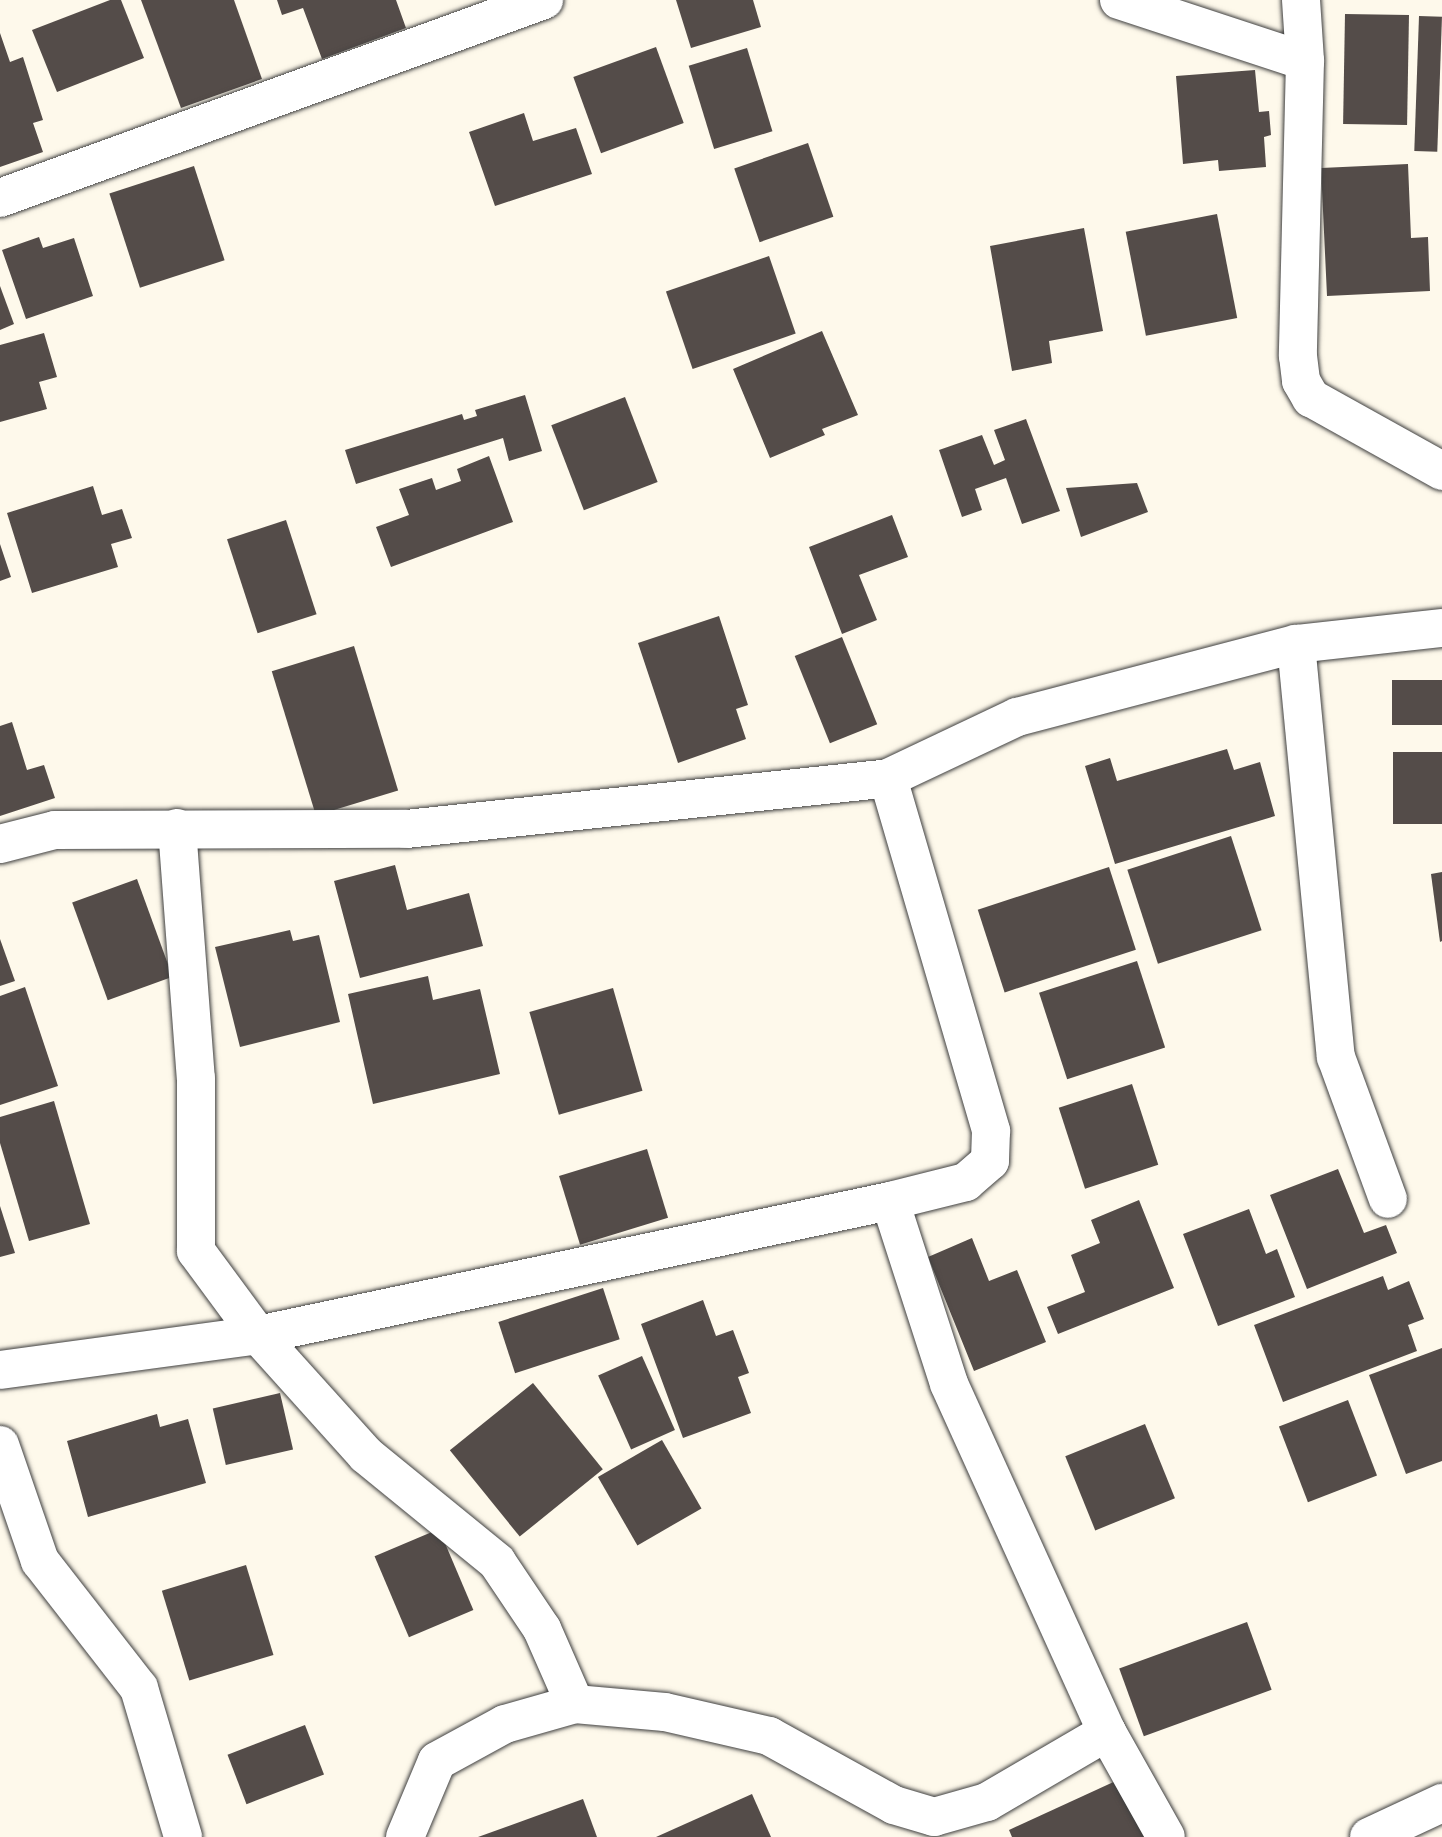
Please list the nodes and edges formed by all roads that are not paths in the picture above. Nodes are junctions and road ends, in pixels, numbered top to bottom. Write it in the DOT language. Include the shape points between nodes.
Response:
graph roads {
  1 [pos="544,0"];
  2 [pos="1119,0"];
  3 [pos="1301,0"];
  4 [pos="1305,61"];
  5 [pos="0,198"];
  6 [pos="1442,471"];
  7 [pos="1442,628"];
  8 [pos="1296,644"];
  9 [pos="888,778"];
  10 [pos="177,828"];
  11 [pos="0,844"];
  12 [pos="1388,1199"];
  13 [pos="890,1201"];
  14 [pos="258,1335"];
  15 [pos="0,1370"];
  16 [pos="0,1446"];
  17 [pos="575,1704"];
  18 [pos="1107,1732"];
  19 [pos="1442,1803"];
  20 [pos="183,1837"];
  21 [pos="405,1837"];
  22 [pos="1166,1837"];
  23 [pos="1369,1837"];
  1 -- 5 [label="street"];
  2 -- 4 [label="street"];
  3 -- 4 [label="street"];
  4 -- 6 [label="street" via="1301,381 1311,398"];
  7 -- 8 [label="street"];
  8 -- 9 [label="street" via="1017,717"];
  8 -- 12 [label="street" via="1336,1057"];
  9 -- 10 [label="street" via="407,829"];
  9 -- 13 [label="street" via="991,1131 990,1161 966,1182"];
  10 -- 11 [label="street" via="55,830"];
  10 -- 14 [label="street" via="196,1078 196,1251"];
  13 -- 14 [label="street"];
  13 -- 18 [label="street" via="949,1384"];
  14 -- 15 [label="street"];
  14 -- 17 [label="street" via="366,1455 497,1562 542,1629"];
  16 -- 20 [label="street" via="40,1561 139,1688"];
  17 -- 18 [label="street" via="665,1712 769,1736 894,1805 934,1817 987,1802"];
  17 -- 21 [label="street" via="505,1724 437,1761"];
  18 -- 22 [label="street"];
  19 -- 23 [label="street"];
}
